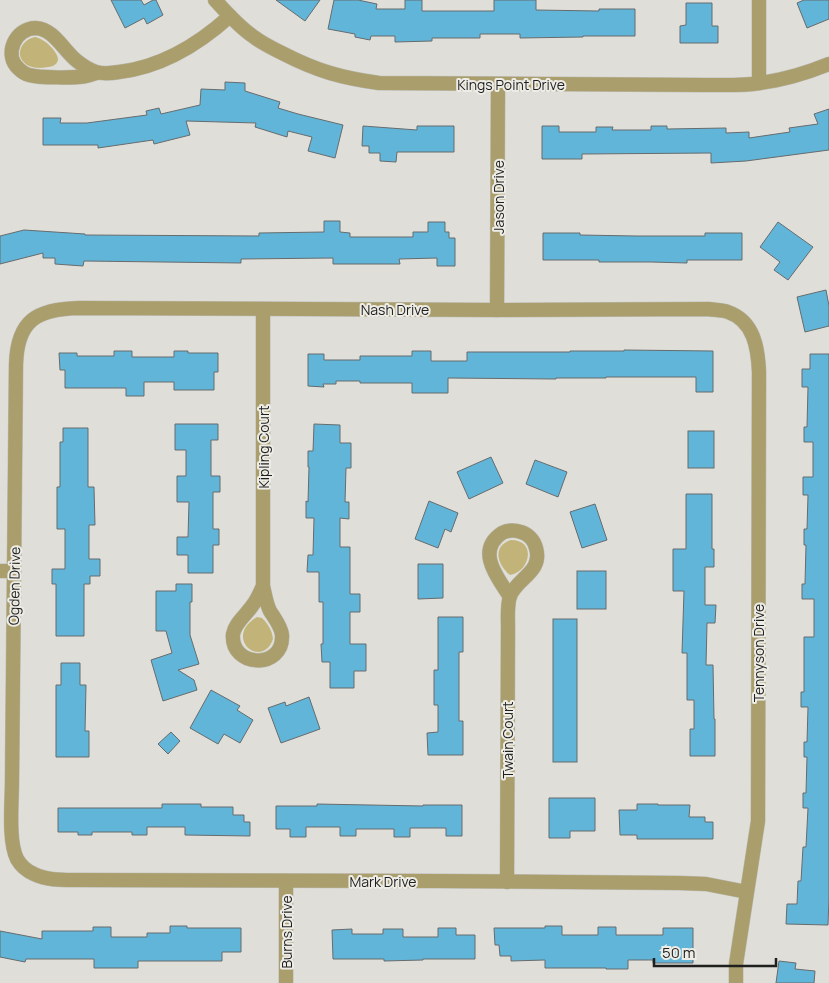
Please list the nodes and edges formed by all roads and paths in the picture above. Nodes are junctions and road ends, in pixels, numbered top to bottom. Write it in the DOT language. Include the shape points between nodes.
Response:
graph roads {
  1 [pos="215,0"];
  2 [pos="759,0"];
  3 [pos="230,16"];
  4 [pos="829,64"];
  5 [pos="97,73"];
  6 [pos="759,83"];
  7 [pos="498,85"];
  8 [pos="263,309"];
  9 [pos="497,310"];
  10 [pos="41,314"];
  11 [pos="746,323"];
  12 [pos="7,571"];
  13 [pos="263,586"];
  14 [pos="510,597"];
  15 [pos="22,866"];
  16 [pos="286,881"];
  17 [pos="507,882"];
  18 [pos="747,892"];
  19 [pos="286,983"];
  20 [pos="736,983"];
  1 -- 3 [label="street, Kings Point Drive"];
  2 -- 6 [label="street"];
  3 -- 5 [label="street" via="208,35 174,55 126,71"];
  3 -- 7 [label="street, Kings Point Drive" via="260,42 329,74 379,83"];
  4 -- 6 [label="street, Kings Point Drive"];
  5 -- 5 [label="street" via="76,61 45,30 28,29 14,42 12,59 23,73 31,76 70,78"];
  6 -- 7 [label="street, Kings Point Drive"];
  7 -- 9 [label="street, Jason Drive"];
  8 -- 9 [label="street, Nash Drive"];
  8 -- 10 [label="street, Nash Drive" via="60,309"];
  8 -- 13 [label="street, Kipling Court"];
  9 -- 11 [label="street, Nash Drive" via="708,309 727,312"];
  10 -- 12 [label="street, Ogden Drive" via="25,327 16,351"];
  11 -- 18 [label="street, Tennyson Drive" via="755,340 759,372 758,821"];
  12 -- 15 [label="street, Ogden Drive" via="12,837"];
  13 -- 13 [label="street, Kipling Court" via="270,610 280,627 282,641 275,654 259,661 238,652 233,632"];
  14 -- 14 [label="street" via="538,558 532,540 515,530 500,534 489,556"];
  14 -- 17 [label="street, Twain Court"];
  15 -- 16 [label="street, Mark Drive" via="33,874 57,880"];
  16 -- 17 [label="street, Mark Drive"];
  16 -- 19 [label="street, Burns Drive"];
  17 -- 18 [label="street, Mark Drive" via="706,884"];
  18 -- 20 [label="street, Tennyson Drive"];
}
